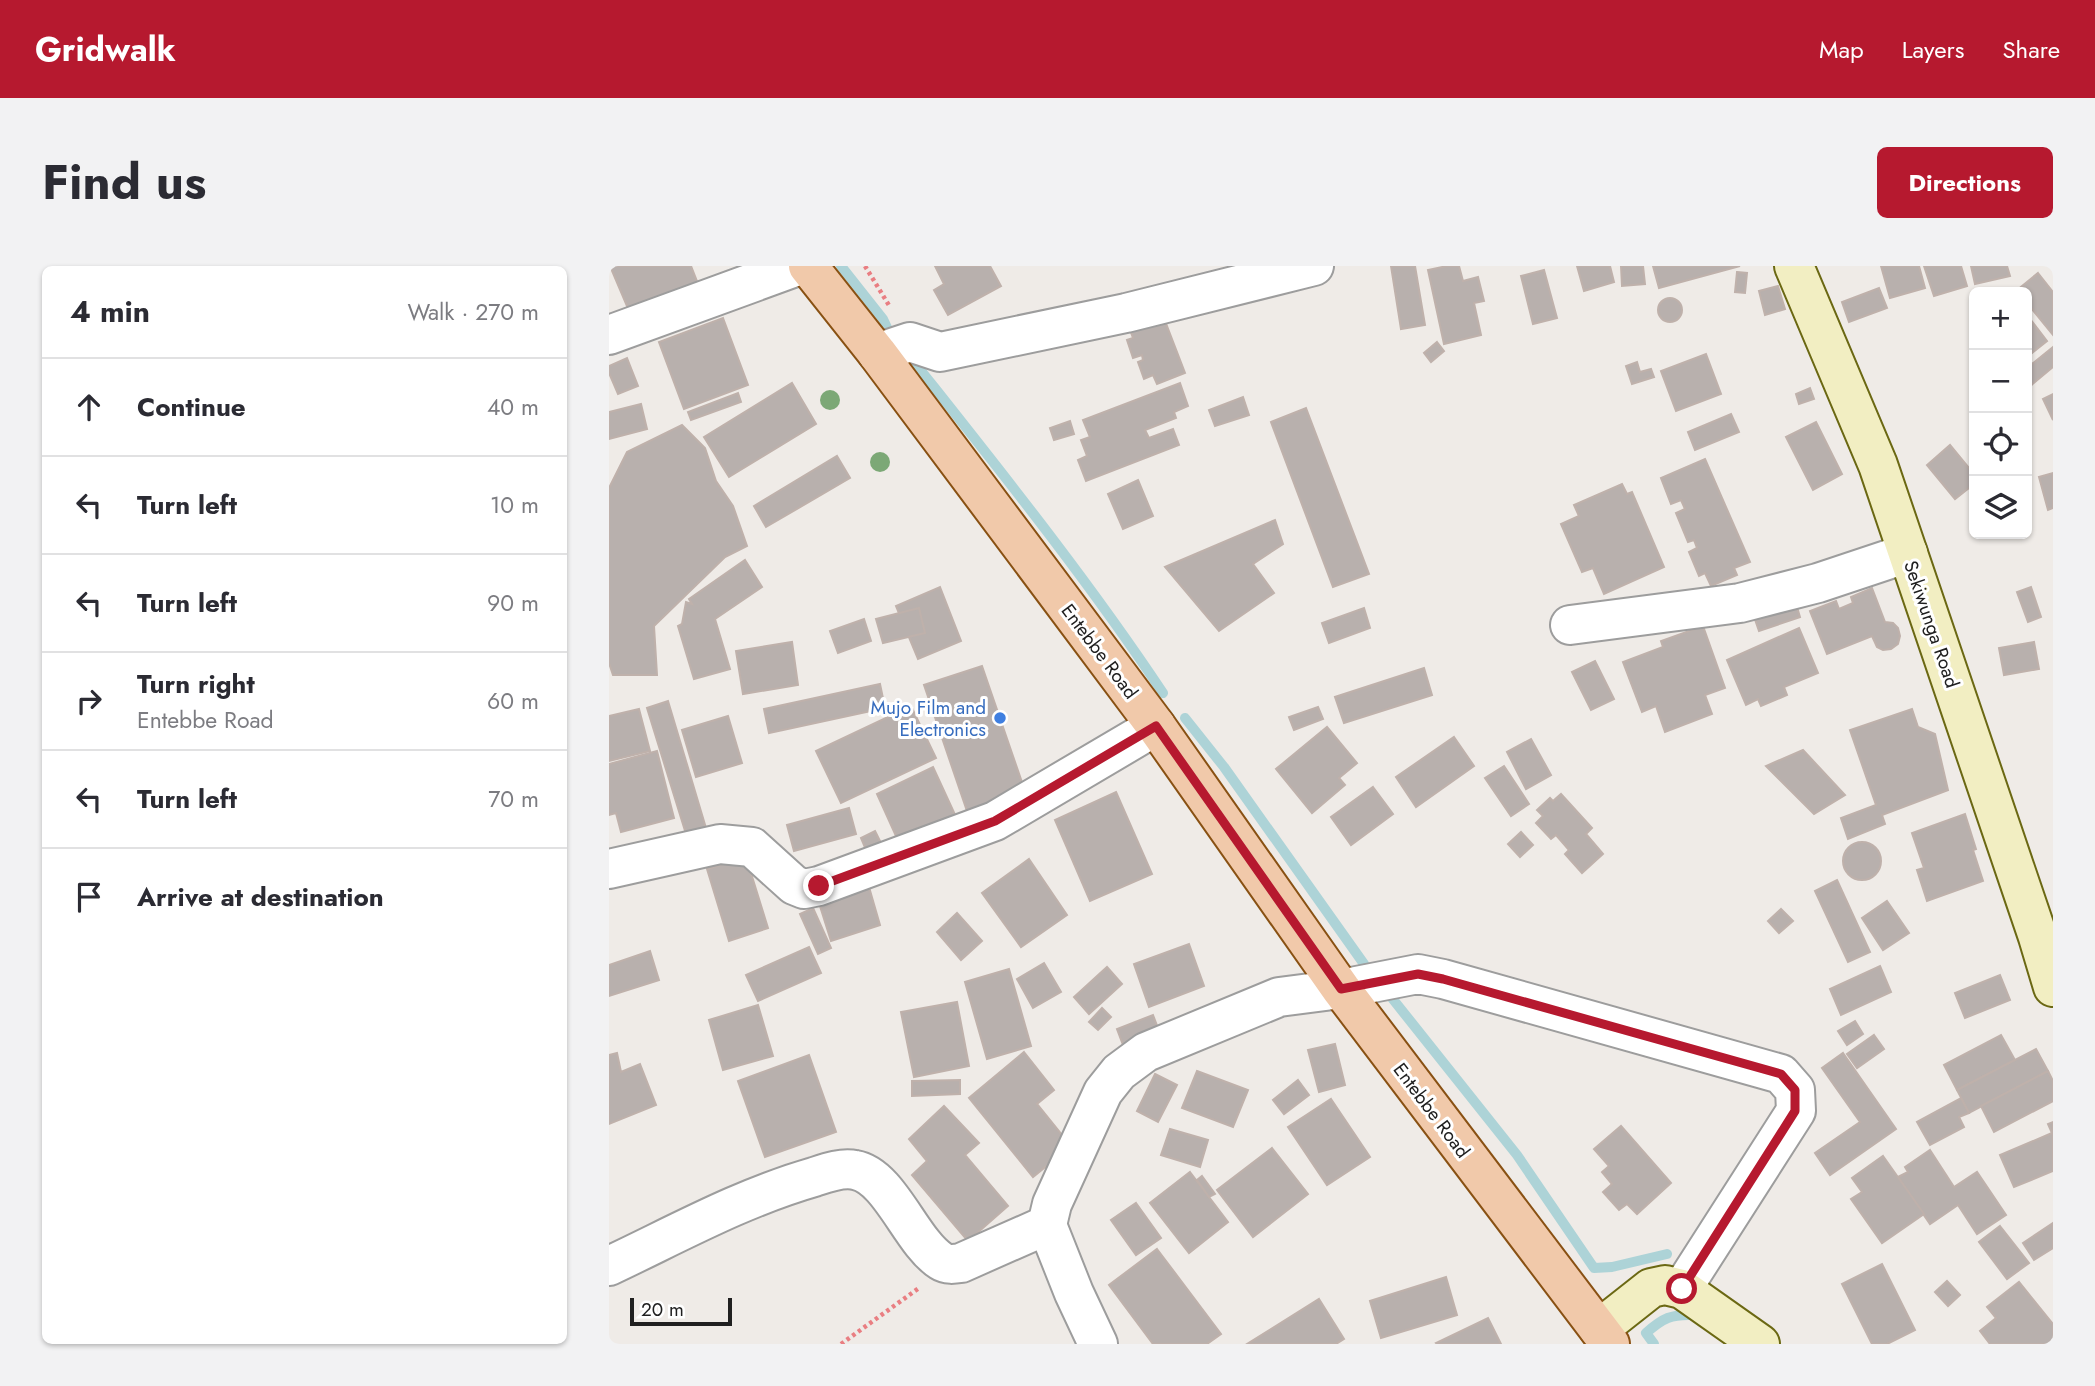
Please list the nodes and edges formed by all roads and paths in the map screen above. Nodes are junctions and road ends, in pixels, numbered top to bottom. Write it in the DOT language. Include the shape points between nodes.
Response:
graph roads {
  1 [pos="799,266"];
  2 [pos="808,266"];
  3 [pos="1314,266"];
  4 [pos="1794,266"];
  5 [pos="609,335"];
  6 [pos="877,353"];
  7 [pos="1908,553"];
  8 [pos="1570,625"];
  9 [pos="1156,726"];
  10 [pos="609,869"];
  11 [pos="2053,987"];
  12 [pos="1341,989"];
  13 [pos="1047,1226"];
  14 [pos="951,1265"];
  15 [pos="609,1266"];
  16 [pos="1682,1289"];
  17 [pos="1604,1336"];
  18 [pos="841,1344"];
  19 [pos="1098,1344"];
  20 [pos="1760,1344"];
  1 -- 5 [label="street"];
  2 -- 6 [label="main road, Entebbe Road"];
  3 -- 6 [label="street" via="1126,313 940,352 910,342"];
  4 -- 7 [label="main road, Sekiwunga Road" via="1878,465"];
  6 -- 9 [label="main road, Entebbe Road"];
  7 -- 8 [label="street" via="1740,603"];
  7 -- 11 [label="main road, Sekiwunga Road"];
  9 -- 10 [label="street" via="995,821 819,886 804,889 794,885 752,847 739,844 720,844"];
  9 -- 12 [label="main road, Entebbe Road"];
  12 -- 13 [label="street" via="1279,997 1131,1062 1103,1092 1052,1204"];
  12 -- 16 [label="street" via="1418,974 1781,1074 1795,1090 1795,1111"];
  12 -- 17 [label="main road, Entebbe Road"];
  13 -- 14 [label="street"];
  13 -- 19 [label="street"];
  14 -- 15 [label="street" via="941,1262 921,1241 874,1178 853,1169 777,1188"];
  14 -- 18 [label="path"];
  16 -- 17 [label="main road" via="1651,1288"];
  16 -- 20 [label="main road"];
}
